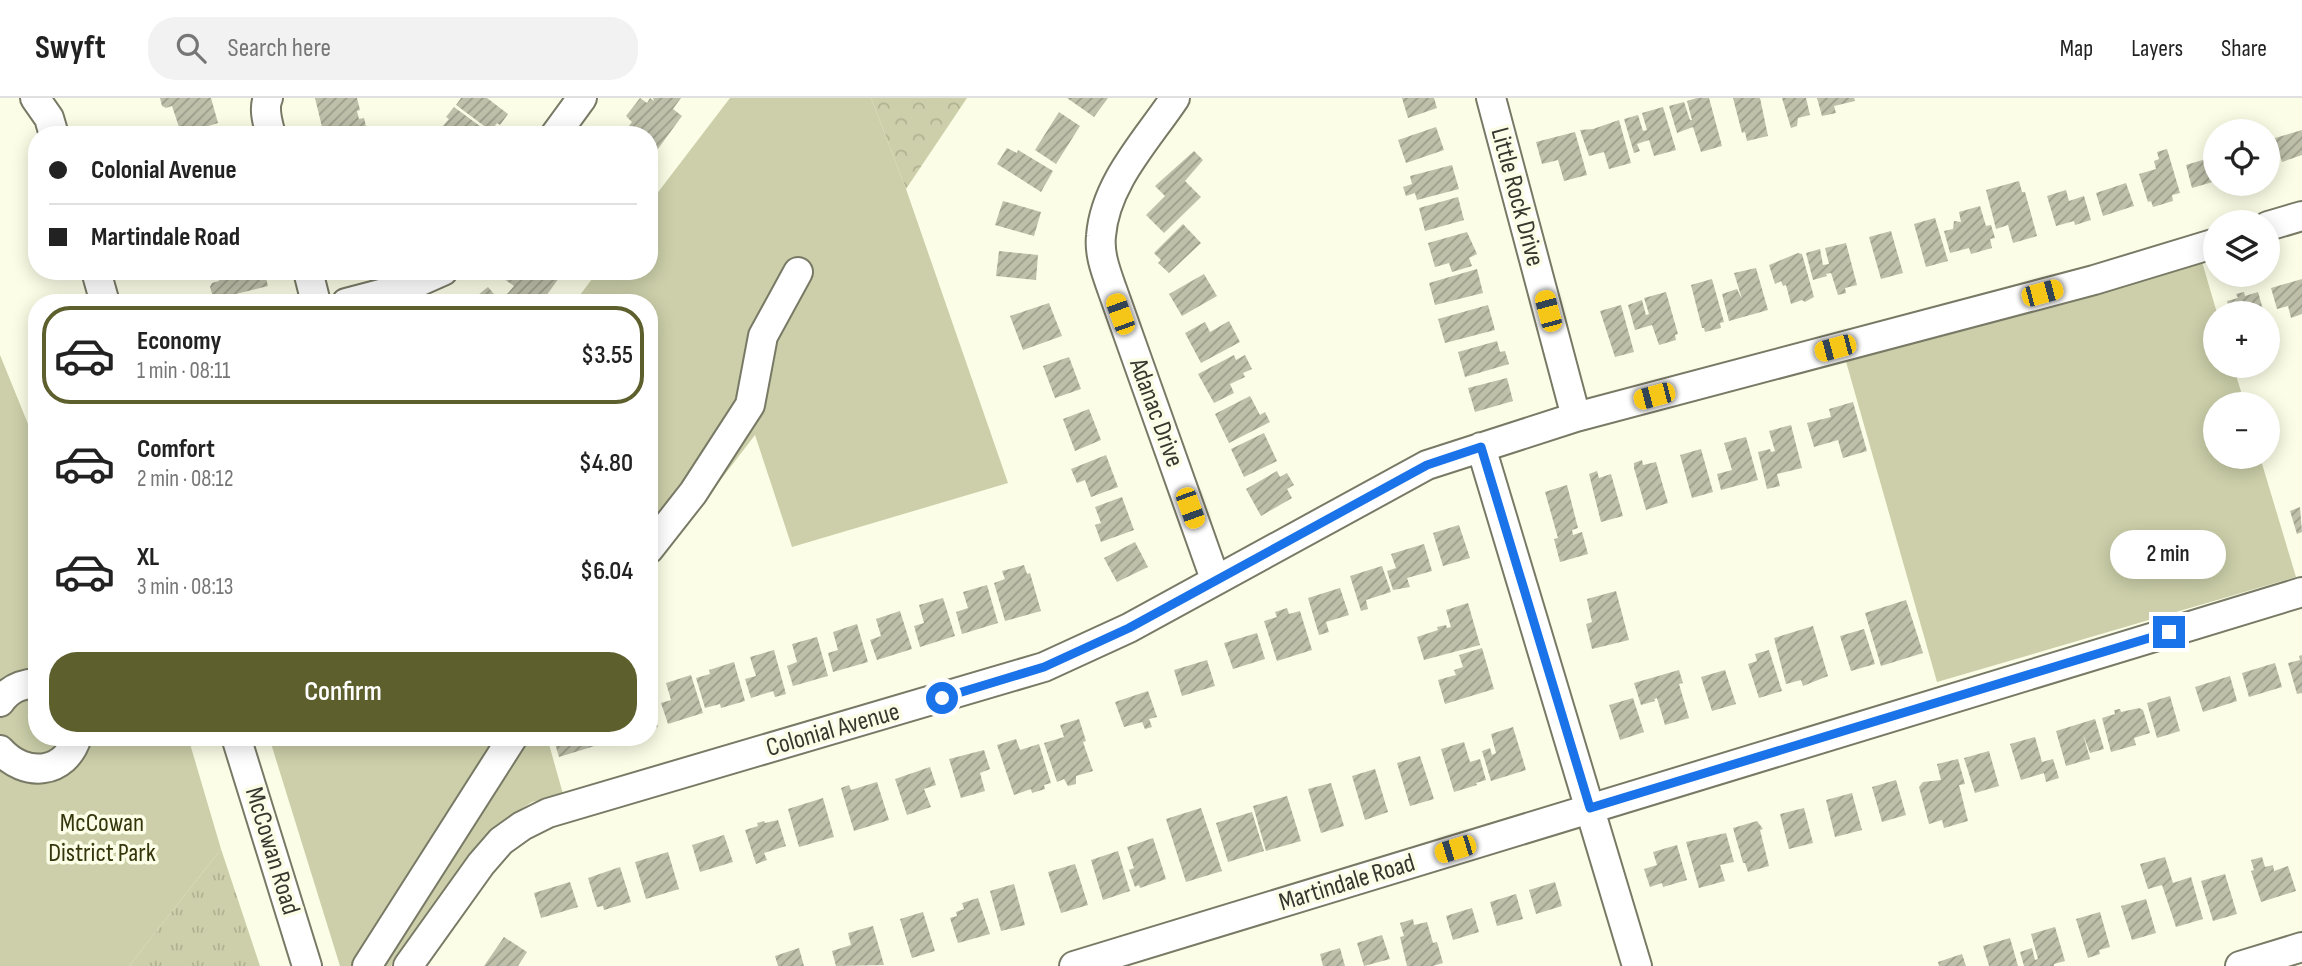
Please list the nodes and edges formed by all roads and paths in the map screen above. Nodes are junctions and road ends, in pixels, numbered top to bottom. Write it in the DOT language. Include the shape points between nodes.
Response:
graph roads {
  1 [pos="268,98"];
  2 [pos="582,98"];
  3 [pos="1175,98"];
  4 [pos="1491,98"];
  5 [pos="268,126"];
  6 [pos="562,126"];
  7 [pos="2302,216"];
  8 [pos="2280,222"];
  9 [pos="2203,247"];
  10 [pos="798,272"];
  11 [pos="421,280"];
  12 [pos="378,294"];
  13 [pos="1576,417"];
  14 [pos="1481,447"];
  15 [pos="658,538"];
  16 [pos="1215,579"];
  17 [pos="2302,592"];
  18 [pos="28,684"];
  19 [pos="0,702"];
  20 [pos="74,746"];
  21 [pos="239,746"];
  22 [pos="507,746"];
  23 [pos="0,750"];
  24 [pos="1590,808"];
  25 [pos="2302,947"];
  26 [pos="307,966"];
  27 [pos="367,966"];
  28 [pos="408,966"];
  29 [pos="1074,966"];
  30 [pos="1637,966"];
  31 [pos="2240,966"];
  1 -- 5 [label="street"];
  2 -- 6 [label="street"];
  3 -- 16 [label="street, Adanac Drive" via="1124,171 1104,219 1103,262"];
  4 -- 13 [label="street, Little Rock Drive"];
  7 -- 8 [label="street"];
  9 -- 13 [label="street, Colonial Avenue"];
  10 -- 15 [label="street" via="763,336 750,405 694,493"];
  11 -- 12 [label="street"];
  13 -- 14 [label="street, Colonial Avenue"];
  14 -- 16 [label="street, Colonial Avenue" via="1427,465"];
  14 -- 24 [label="street"];
  16 -- 28 [label="street, Colonial Avenue" via="1129,628 1044,667 548,813 501,841"];
  17 -- 24 [label="street, Martindale Road"];
  18 -- 19 [label="street" via="12,690"];
  20 -- 23 [label="street" via="53,766 38,769 11,761"];
  21 -- 26 [label="street, McCowan Road"];
  22 -- 27 [label="street"];
  24 -- 29 [label="street, Martindale Road"];
  24 -- 30 [label="street"];
  25 -- 31 [label="street"];
}
